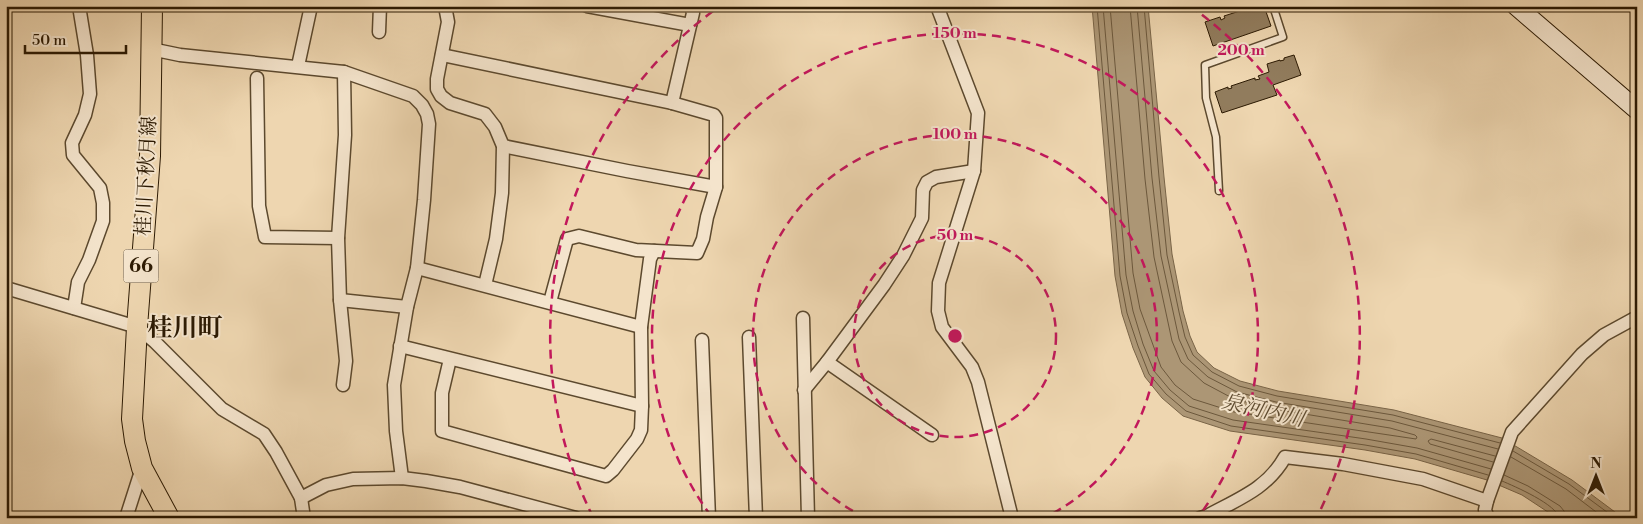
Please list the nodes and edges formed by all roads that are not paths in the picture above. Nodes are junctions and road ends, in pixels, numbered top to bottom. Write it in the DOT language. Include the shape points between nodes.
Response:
graph roads {
  1 [pos="79,6"];
  2 [pos="152,6"];
  3 [pos="310,6"];
  4 [pos="380,6"];
  5 [pos="445,6"];
  6 [pos="586,6"];
  7 [pos="691,6"];
  8 [pos="937,6"];
  9 [pos="1273,6"];
  10 [pos="1516,6"];
  11 [pos="690,25"];
  12 [pos="379,32"];
  13 [pos="151,49"];
  14 [pos="442,55"];
  15 [pos="298,66"];
  16 [pos="344,72"];
  17 [pos="257,78"];
  18 [pos="672,103"];
  19 [pos="1637,110"];
  20 [pos="503,146"];
  21 [pos="974,171"];
  22 [pos="716,187"];
  23 [pos="1219,191"];
  24 [pos="338,238"];
  25 [pos="654,251"];
  26 [pos="417,268"];
  27 [pos="485,285"];
  28 [pos="6,288"];
  29 [pos="340,300"];
  30 [pos="550,302"];
  31 [pos="407,307"];
  32 [pos="74,308"];
  33 [pos="1637,317"];
  34 [pos="802,318"];
  35 [pos="137,327"];
  36 [pos="641,327"];
  37 [pos="749,337"];
  38 [pos="702,340"];
  39 [pos="400,346"];
  40 [pos="450,359"];
  41 [pos="827,362"];
  42 [pos="343,385"];
  43 [pos="804,390"];
  44 [pos="642,406"];
  45 [pos="932,435"];
  46 [pos="142,468"];
  47 [pos="402,478"];
  48 [pos="301,498"];
  49 [pos="1488,498"];
  50 [pos="126,518"];
  51 [pos="169,518"];
  52 [pos="304,518"];
  53 [pos="576,518"];
  54 [pos="709,518"];
  55 [pos="756,518"];
  56 [pos="808,518"];
  57 [pos="1012,518"];
  58 [pos="1200,518"];
  59 [pos="1488,518"];
  1 -- 32 [label="street" via="90,94 85,115 72,143 73,155 100,188 103,220 78,282"];
  2 -- 13 [label="main road, 桂川下秋月線 / 66"];
  3 -- 15 [label="street"];
  4 -- 12 [label="street"];
  5 -- 14 [label="street" via="448,22"];
  6 -- 11 [label="street"];
  7 -- 11 [label="street"];
  8 -- 21 [label="street" via="978,113"];
  9 -- 23 [label="lane" via="1283,37 1205,65 1206,98 1216,137"];
  10 -- 19 [label="street"];
  11 -- 18 [label="street"];
  13 -- 15 [label="street" via="180,55"];
  13 -- 35 [label="main road, 桂川下秋月線 / 66" via="150,156"];
  14 -- 18 [label="street"];
  14 -- 20 [label="street" via="437,79 441,96 450,103 485,114"];
  15 -- 16 [label="street"];
  16 -- 24 [label="street" via="345,135"];
  16 -- 26 [label="street" via="413,96 427,114 429,124"];
  17 -- 24 [label="street" via="259,206 265,237"];
  18 -- 22 [label="street" via="716,118"];
  20 -- 22 [label="street"];
  20 -- 27 [label="street" via="502,193"];
  21 -- 41 [label="street" via="936,177 927,182 922,218 903,256"];
  21 -- 57 [label="street" via="939,283 938,311 942,327 972,367 978,382"];
  22 -- 25 [label="street" via="697,253"];
  24 -- 29 [label="street"];
  25 -- 30 [label="street" via="636,250 579,236 567,239"];
  25 -- 36 [label="street" via="650,259"];
  26 -- 27 [label="street"];
  26 -- 31 [label="street"];
  27 -- 30 [label="street"];
  28 -- 32 [label="street"];
  29 -- 31 [label="street"];
  29 -- 42 [label="street" via="346,361"];
  30 -- 36 [label="street"];
  31 -- 39 [label="street"];
  32 -- 35 [label="street"];
  33 -- 49 [label="street" via="1604,335 1582,354 1512,432"];
  34 -- 43 [label="street"];
  35 -- 46 [label="main road, 桂川下秋月線 / 66" via="132,419"];
  35 -- 48 [label="street" via="222,409 264,434"];
  36 -- 44 [label="street"];
  37 -- 55 [label="street"];
  38 -- 54 [label="street"];
  39 -- 40 [label="street"];
  39 -- 47 [label="street" via="394,386"];
  40 -- 44 [label="street"];
  40 -- 44 [label="street" via="442,393 442,431 606,476 641,430"];
  41 -- 43 [label="street"];
  41 -- 45 [label="street"];
  43 -- 56 [label="street"];
  46 -- 50 [label="street"];
  46 -- 51 [label="main road, 桂川下秋月線 / 66"];
  47 -- 48 [label="street" via="353,479 326,485"];
  47 -- 53 [label="street" via="460,487"];
  48 -- 52 [label="street"];
  49 -- 58 [label="street" via="1423,480 1343,464 1285,457 1262,487"];
  49 -- 59 [label="street" via="1485,510"];
}
